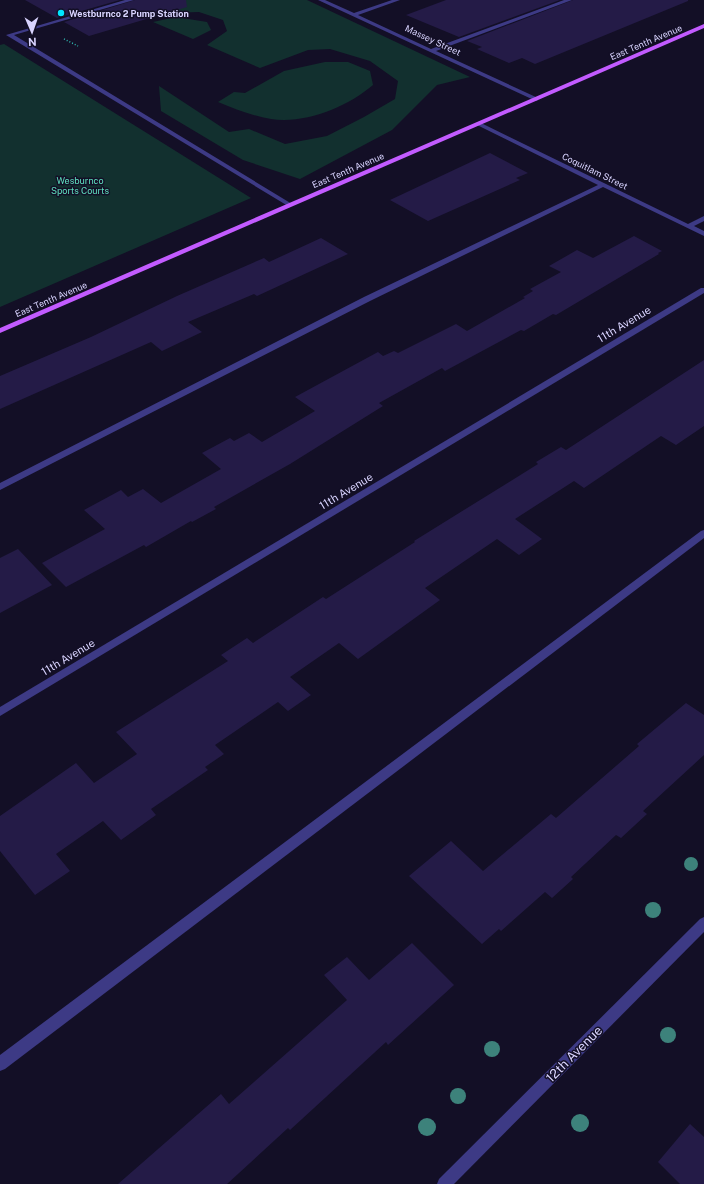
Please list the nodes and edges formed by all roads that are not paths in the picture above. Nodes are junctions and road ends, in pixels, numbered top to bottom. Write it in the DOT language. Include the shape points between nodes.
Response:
graph roads {
  1 [pos="131,0"];
  2 [pos="321,0"];
  3 [pos="397,0"];
  4 [pos="569,0"];
  5 [pos="354,15"];
  6 [pos="704,26"];
  7 [pos="433,50"];
  8 [pos="536,99"];
  9 [pos="479,124"];
  10 [pos="603,185"];
  11 [pos="290,205"];
  12 [pos="704,218"];
  13 [pos="689,226"];
  14 [pos="704,234"];
  15 [pos="704,290"];
  16 [pos="0,331"];
  17 [pos="0,487"];
  18 [pos="704,533"];
  19 [pos="0,712"];
  20 [pos="704,923"];
  21 [pos="0,1064"];
  22 [pos="444,1184"];
  1 -- 11 [label="street" via="9,35"];
  2 -- 5 [label="street, Massey Street"];
  3 -- 5 [label="street"];
  4 -- 7 [label="street"];
  5 -- 7 [label="street, Massey Street"];
  6 -- 8 [label="main road, East Tenth Avenue"];
  7 -- 8 [label="street, Massey Street"];
  8 -- 9 [label="main road, East Tenth Avenue"];
  9 -- 10 [label="street, Coquitlam Street"];
  9 -- 11 [label="main road, East Tenth Avenue"];
  10 -- 13 [label="street, Coquitlam Street"];
  10 -- 17 [label="street" via="367,299"];
  11 -- 16 [label="main road, East Tenth Avenue"];
  12 -- 13 [label="street"];
  13 -- 14 [label="street, Coquitlam Street"];
  15 -- 19 [label="street, 11th Avenue"];
  18 -- 21 [label="street"];
  20 -- 22 [label="street, 12th Avenue"];
}
